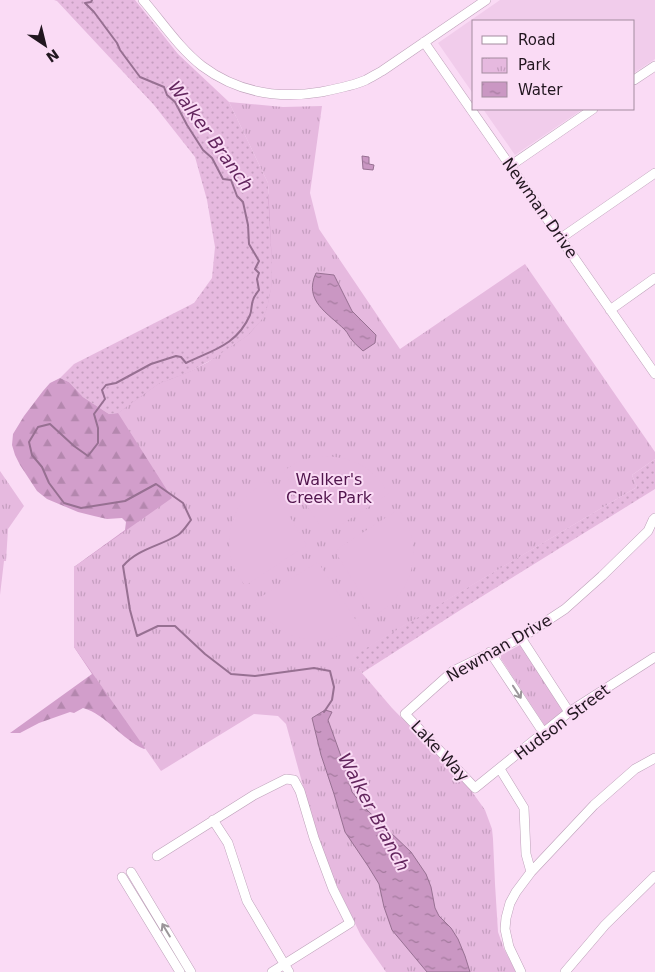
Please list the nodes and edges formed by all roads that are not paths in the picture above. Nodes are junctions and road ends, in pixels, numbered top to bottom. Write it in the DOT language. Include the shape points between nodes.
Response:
graph roads {
  1 [pos="144,0"];
  2 [pos="486,0"];
  3 [pos="424,42"];
  4 [pos="655,66"];
  5 [pos="635,79"];
  6 [pos="592,110"];
  7 [pos="510,166"];
  8 [pos="655,173"];
  9 [pos="561,238"];
  10 [pos="655,278"];
  11 [pos="610,310"];
  12 [pos="655,374"];
  13 [pos="655,518"];
  14 [pos="648,531"];
  15 [pos="655,540"];
  16 [pos="521,638"];
  17 [pos="490,652"];
  18 [pos="654,657"];
  19 [pos="569,712"];
  20 [pos="405,714"];
  21 [pos="543,732"];
  22 [pos="655,758"];
  23 [pos="500,769"];
  24 [pos="475,788"];
  25 [pos="213,820"];
  26 [pos="157,856"];
  27 [pos="131,872"];
  28 [pos="531,872"];
  29 [pos="655,876"];
  30 [pos="122,877"];
  31 [pos="287,968"];
  32 [pos="180,972"];
  33 [pos="191,972"];
  34 [pos="272,972"];
  35 [pos="521,972"];
  36 [pos="565,972"];
  1 -- 3 [label="street" via="201,65 226,81 266,94 301,95 349,86 382,71"];
  2 -- 3 [label="street"];
  3 -- 7 [label="street, Newman Drive"];
  4 -- 5 [label="street"];
  6 -- 7 [label="street"];
  7 -- 9 [label="street, Newman Drive"];
  8 -- 9 [label="street"];
  9 -- 11 [label="street, Newman Drive"];
  10 -- 11 [label="street"];
  11 -- 12 [label="street, Newman Drive"];
  13 -- 14 [label="street, Newman Drive"];
  14 -- 15 [label="street"];
  14 -- 16 [label="street, Newman Drive" via="565,609"];
  16 -- 17 [label="street, Newman Drive"];
  16 -- 19 [label="street"];
  17 -- 20 [label="street, Newman Drive" via="453,671"];
  17 -- 21 [label="street, one-way"];
  18 -- 19 [label="street, Hudson Street"];
  19 -- 21 [label="street, Hudson Street"];
  20 -- 24 [label="street, Lake Way"];
  21 -- 23 [label="street, Hudson Street"];
  22 -- 28 [label="street" via="635,769 594,805"];
  23 -- 24 [label="street, Hudson Street"];
  23 -- 28 [label="street" via="524,808 526,854"];
  25 -- 26 [label="street"];
  25 -- 31 [label="street" via="228,843 247,901"];
  25 -- 31 [label="street" via="286,779 294,780 300,791 333,889 350,923"];
  33 -- 27 [label="street, one-way"];
  28 -- 35 [label="street" via="510,903 506,918 508,947"];
  29 -- 36 [label="street" via="605,925"];
  30 -- 32 [label="street"];
  31 -- 34 [label="street"];
}
